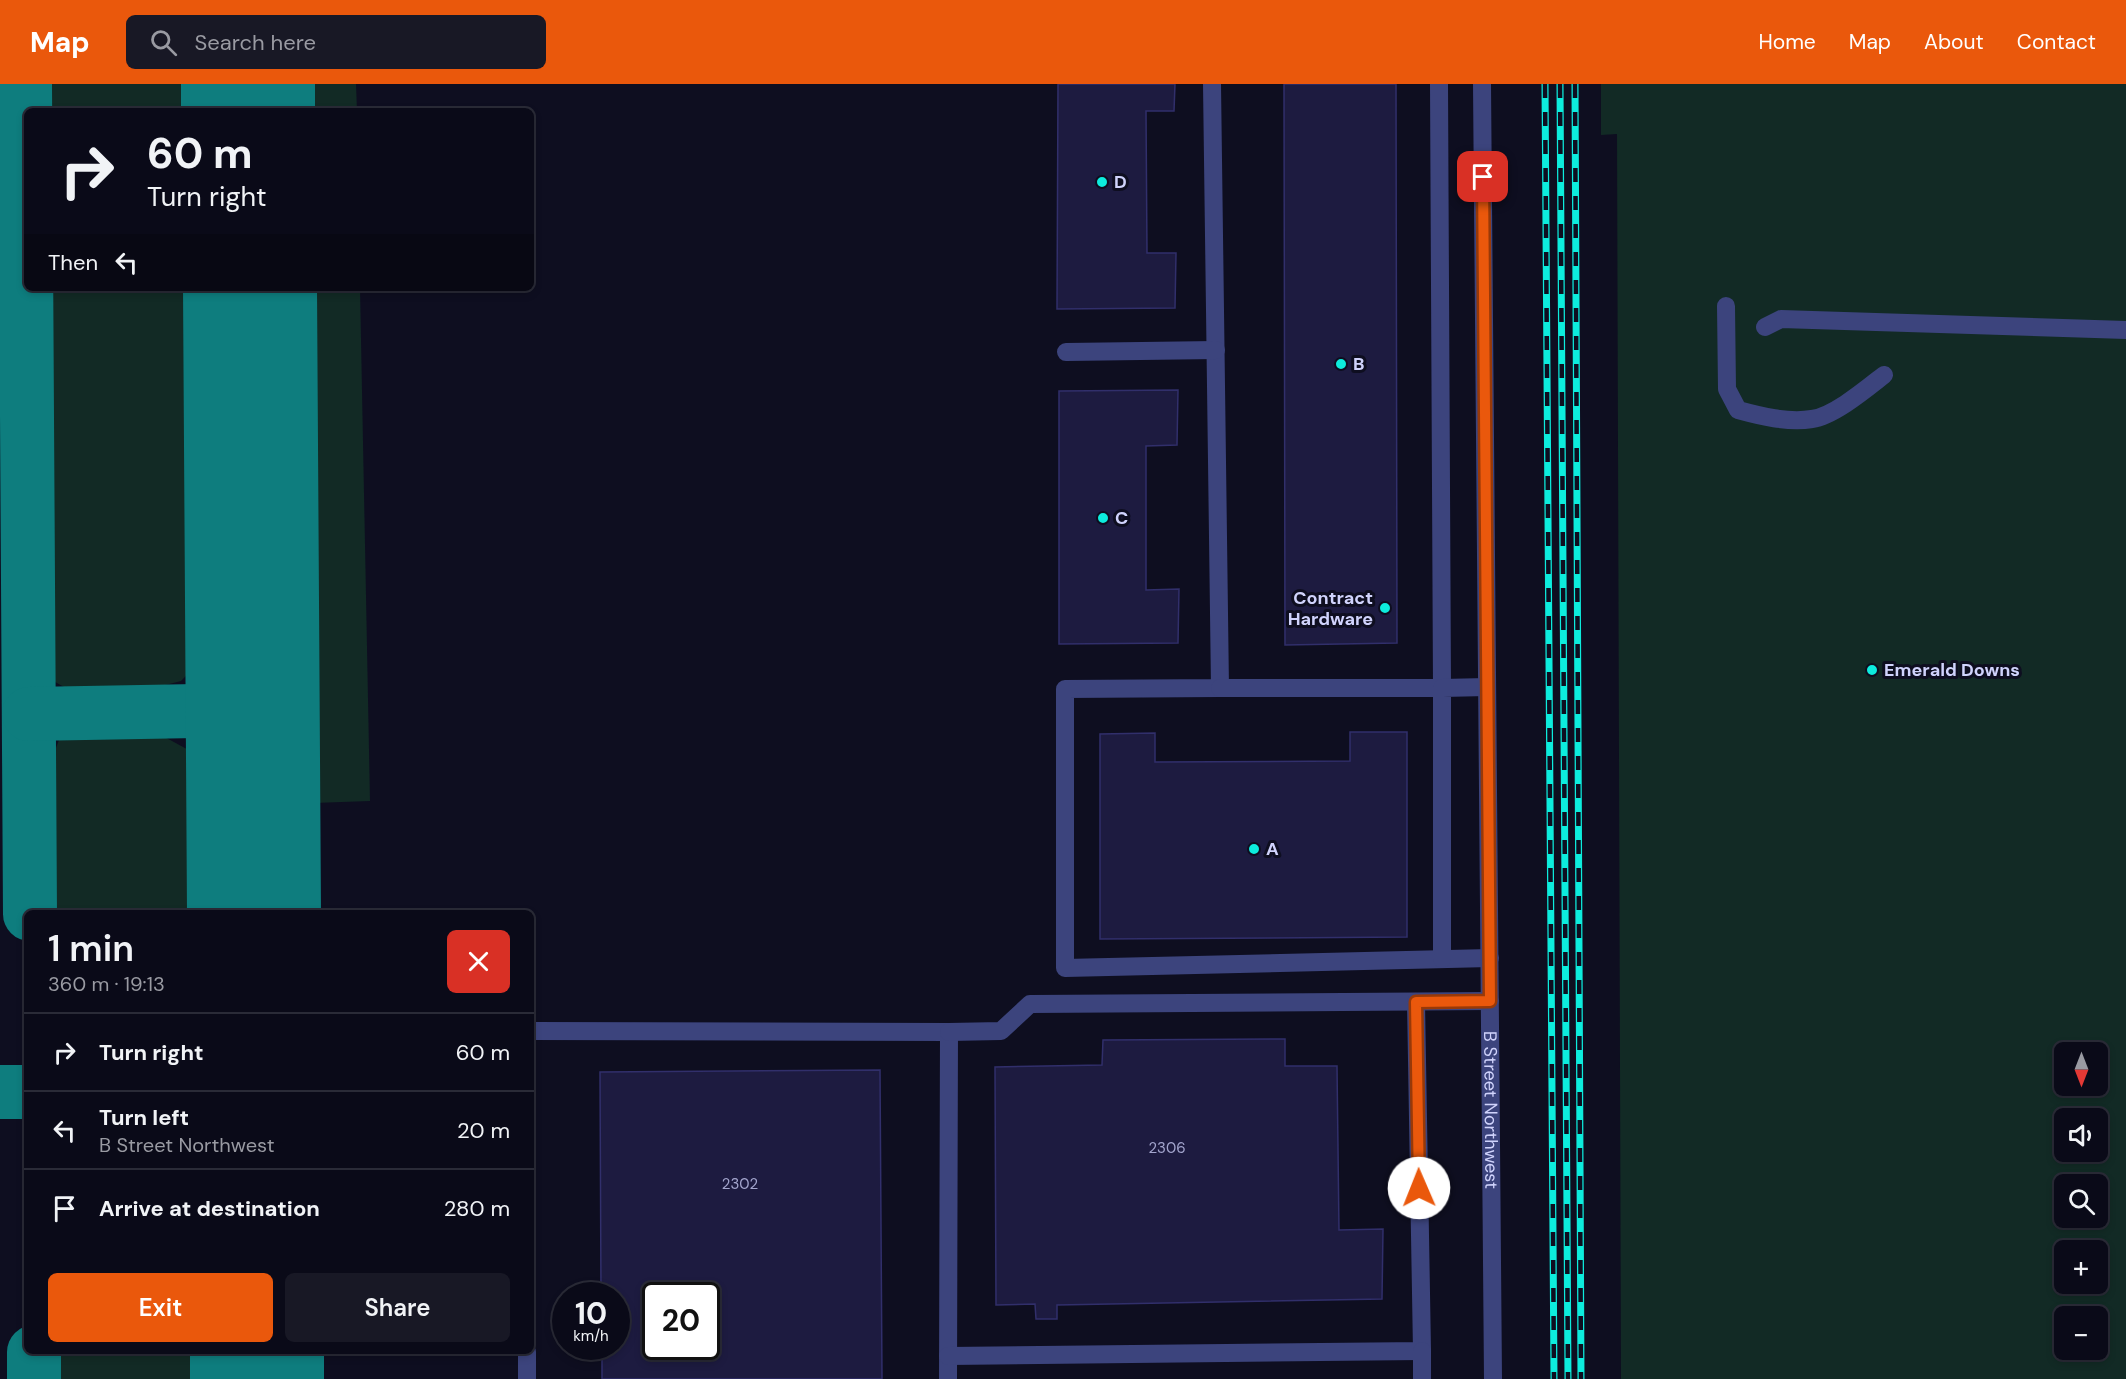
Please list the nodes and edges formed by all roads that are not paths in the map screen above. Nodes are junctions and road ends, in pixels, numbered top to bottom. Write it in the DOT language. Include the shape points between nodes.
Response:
graph roads {
  1 [pos="1212,84"];
  2 [pos="1438,84"];
  3 [pos="1482,84"];
  4 [pos="1726,306"];
  5 [pos="1765,327"];
  6 [pos="2126,330"];
  7 [pos="1216,350"];
  8 [pos="1066,352"];
  9 [pos="1884,375"];
  10 [pos="1487,687"];
  11 [pos="1220,688"];
  12 [pos="1442,688"];
  13 [pos="1490,958"];
  14 [pos="1442,959"];
  15 [pos="1490,1001"];
  16 [pos="1416,1002"];
  17 [pos="534,1031"];
  18 [pos="949,1032"];
  19 [pos="1422,1352"];
  20 [pos="527,1354"];
  21 [pos="948,1356"];
  22 [pos="527,1379"];
  23 [pos="948,1379"];
  24 [pos="1422,1379"];
  25 [pos="1493,1379"];
  1 -- 7 [label="street"];
  2 -- 12 [label="street"];
  3 -- 10 [label="street, B Street Northwest"];
  4 -- 9 [label="street" via="1727,389 1738,410 1762,417 1813,419 1846,403"];
  5 -- 6 [label="street" via="1781,319"];
  7 -- 8 [label="street"];
  7 -- 11 [label="street"];
  10 -- 12 [label="street"];
  10 -- 13 [label="street, B Street Northwest"];
  11 -- 12 [label="street"];
  11 -- 14 [label="street" via="1065,689 1065,968"];
  12 -- 14 [label="street"];
  13 -- 14 [label="street"];
  13 -- 15 [label="street, B Street Northwest"];
  15 -- 16 [label="street"];
  15 -- 25 [label="street, B Street Northwest"];
  16 -- 18 [label="street" via="1030,1004 1001,1031"];
  16 -- 19 [label="street"];
  17 -- 18 [label="street"];
  18 -- 21 [label="street"];
  19 -- 21 [label="street"];
  19 -- 24 [label="street"];
  20 -- 22 [label="street"];
  21 -- 23 [label="street"];
}
